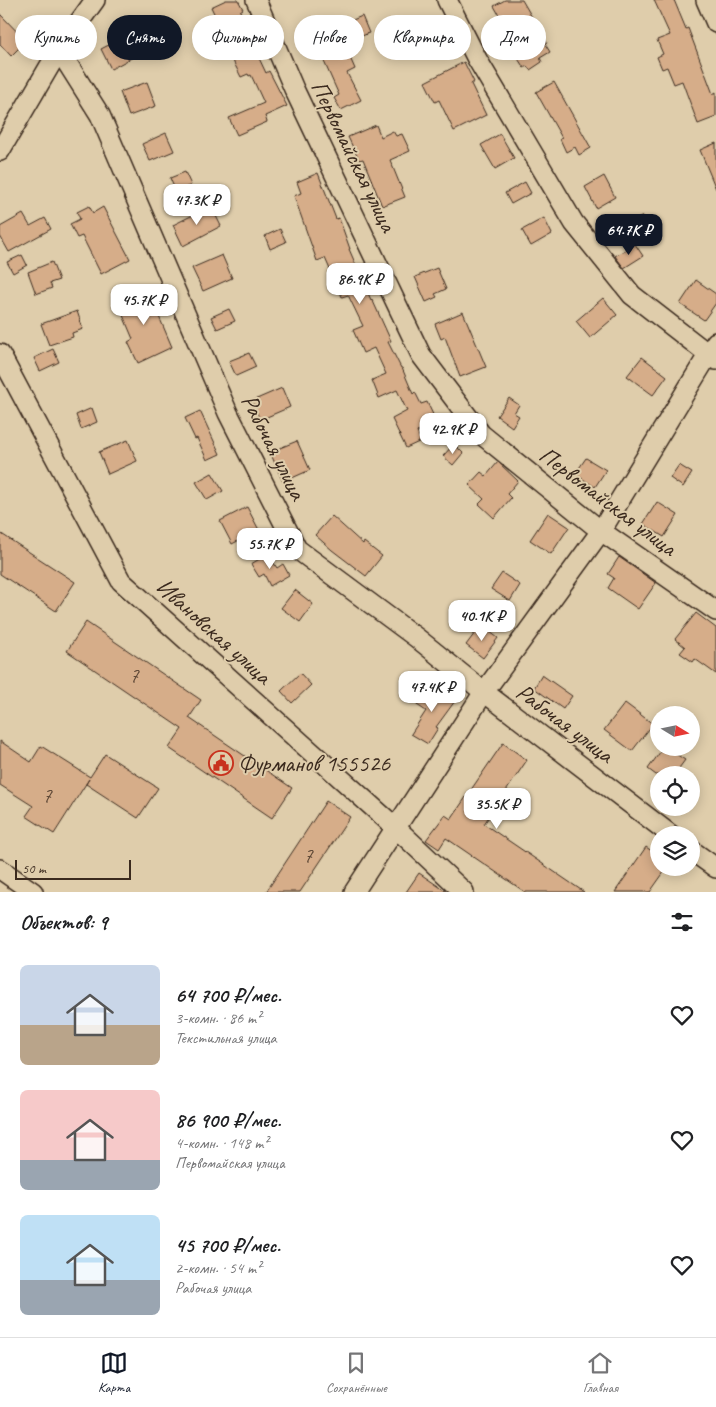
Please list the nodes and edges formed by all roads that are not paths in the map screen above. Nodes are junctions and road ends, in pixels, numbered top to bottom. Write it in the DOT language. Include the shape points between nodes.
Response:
graph roads {
  1 [pos="95,0"];
  2 [pos="256,0"];
  3 [pos="448,0"];
  4 [pos="706,0"];
  5 [pos="84,15"];
  6 [pos="716,23"];
  7 [pos="53,60"];
  8 [pos="65,60"];
  9 [pos="0,151"];
  10 [pos="713,352"];
  11 [pos="0,354"];
  12 [pos="601,531"];
  13 [pos="716,611"];
  14 [pos="484,692"];
  15 [pos="660,826"];
  16 [pos="396,828"];
  17 [pos="700,856"];
  18 [pos="716,868"];
  19 [pos="0,869"];
  20 [pos="33,892"];
  21 [pos="354,892"];
  22 [pos="464,892"];
  1 -- 5 [label="street"];
  2 -- 12 [label="street, Первомайская улица" via="294,89 421,355 481,434"];
  3 -- 10 [label="street" via="477,58 574,223 632,295"];
  4 -- 6 [label="street"];
  7 -- 9 [label="street"];
  8 -- 14 [label="street, Рабочая улица" via="100,116 228,413 298,549"];
  10 -- 12 [label="street"];
  11 -- 16 [label="street, Ивановская улица" via="120,581"];
  12 -- 13 [label="street, Первомайская улица"];
  12 -- 14 [label="street"];
  14 -- 15 [label="street, Рабочая улица"];
  14 -- 16 [label="street"];
  16 -- 21 [label="street"];
  16 -- 22 [label="street, Ивановская улица"];
  17 -- 18 [label="street"];
  19 -- 20 [label="street"];
}
